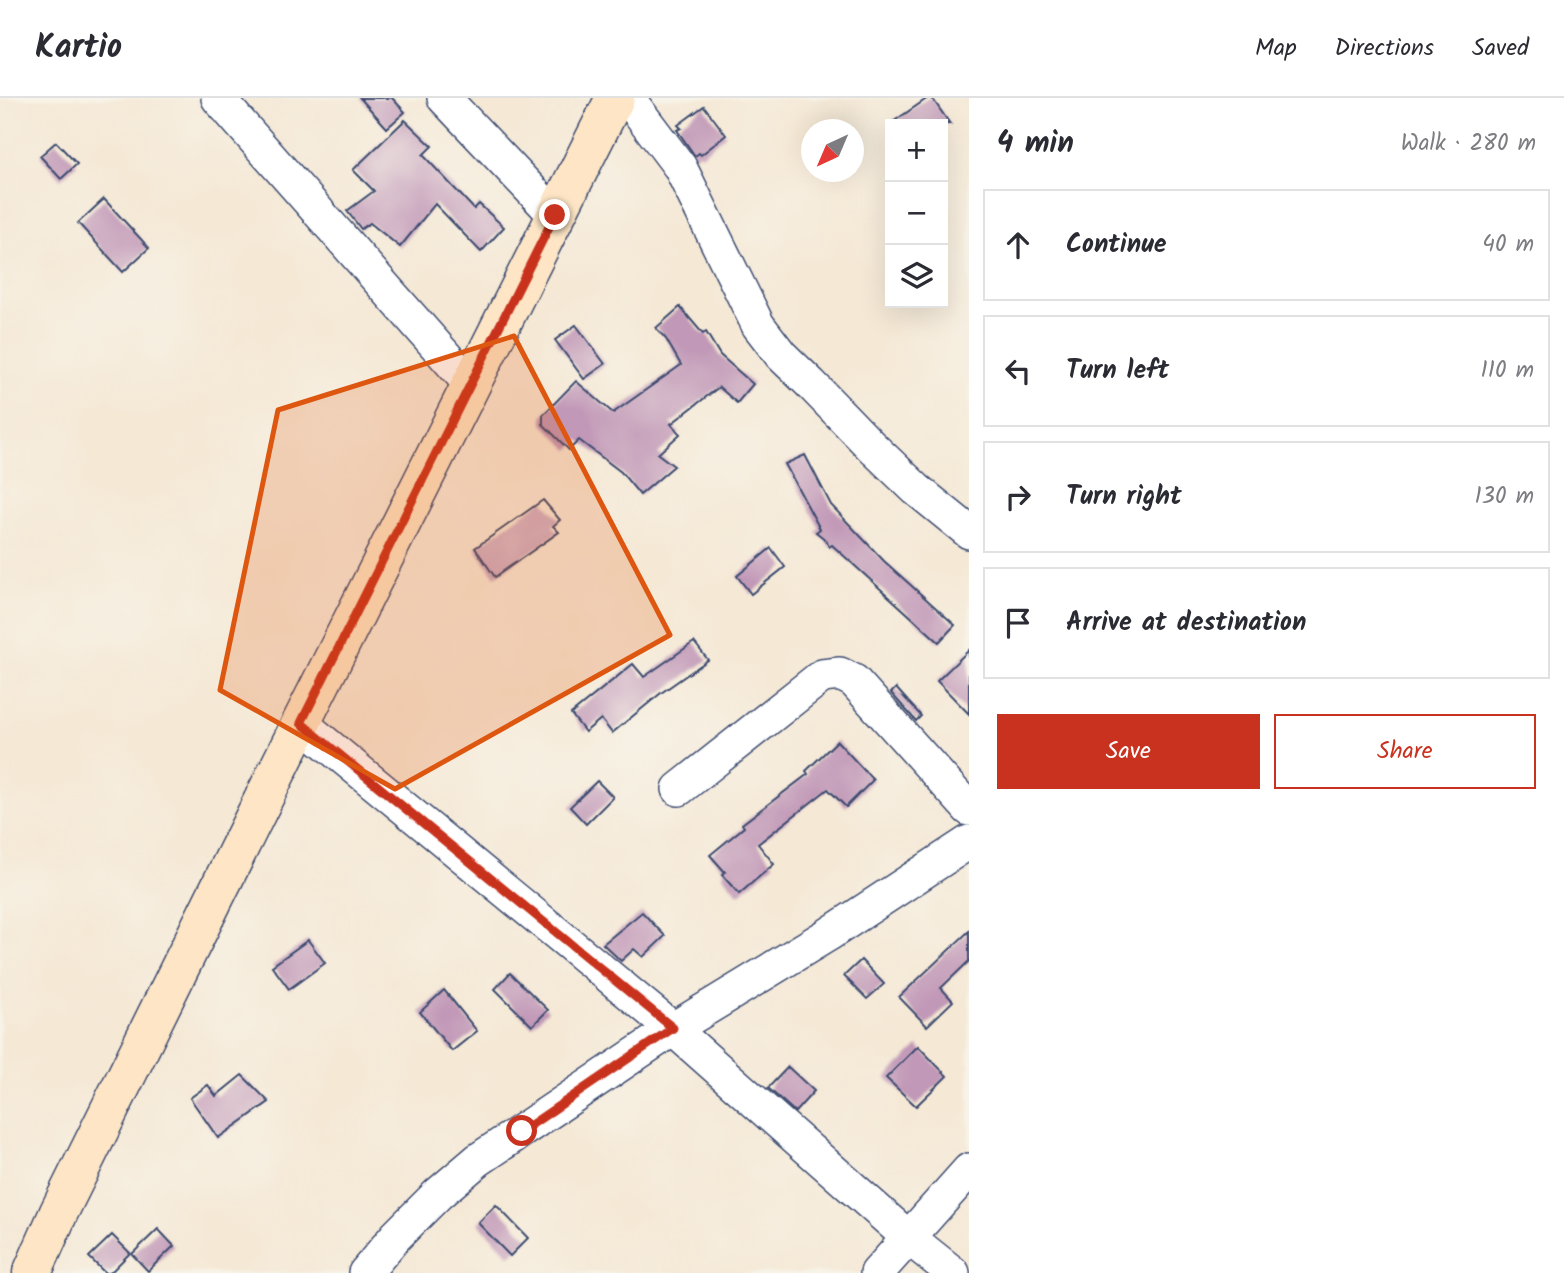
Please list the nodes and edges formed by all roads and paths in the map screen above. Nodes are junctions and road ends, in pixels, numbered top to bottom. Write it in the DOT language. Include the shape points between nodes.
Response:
graph roads {
  1 [pos="218,98"];
  2 [pos="444,98"];
  3 [pos="615,98"];
  4 [pos="628,98"];
  5 [pos="555,215"];
  6 [pos="471,385"];
  7 [pos="969,532"];
  8 [pos="301,723"];
  9 [pos="679,789"];
  10 [pos="969,809"];
  11 [pos="969,842"];
  12 [pos="673,1028"];
  13 [pos="969,1170"];
  14 [pos="909,1238"];
  15 [pos="32,1273"];
  16 [pos="365,1273"];
  17 [pos="877,1273"];
  18 [pos="953,1273"];
  1 -- 6 [label="street"];
  2 -- 5 [label="street"];
  3 -- 5 [label="street"];
  4 -- 7 [label="street" via="680,167 758,325 781,355 916,489"];
  5 -- 6 [label="street"];
  6 -- 8 [label="street"];
  8 -- 12 [label="street"];
  8 -- 15 [label="street"];
  9 -- 10 [label="street" via="822,676 840,674 854,681"];
  11 -- 12 [label="street"];
  12 -- 14 [label="street"];
  12 -- 16 [label="street" via="478,1160 430,1202"];
  13 -- 14 [label="street"];
  14 -- 17 [label="street"];
  14 -- 18 [label="street"];
}
